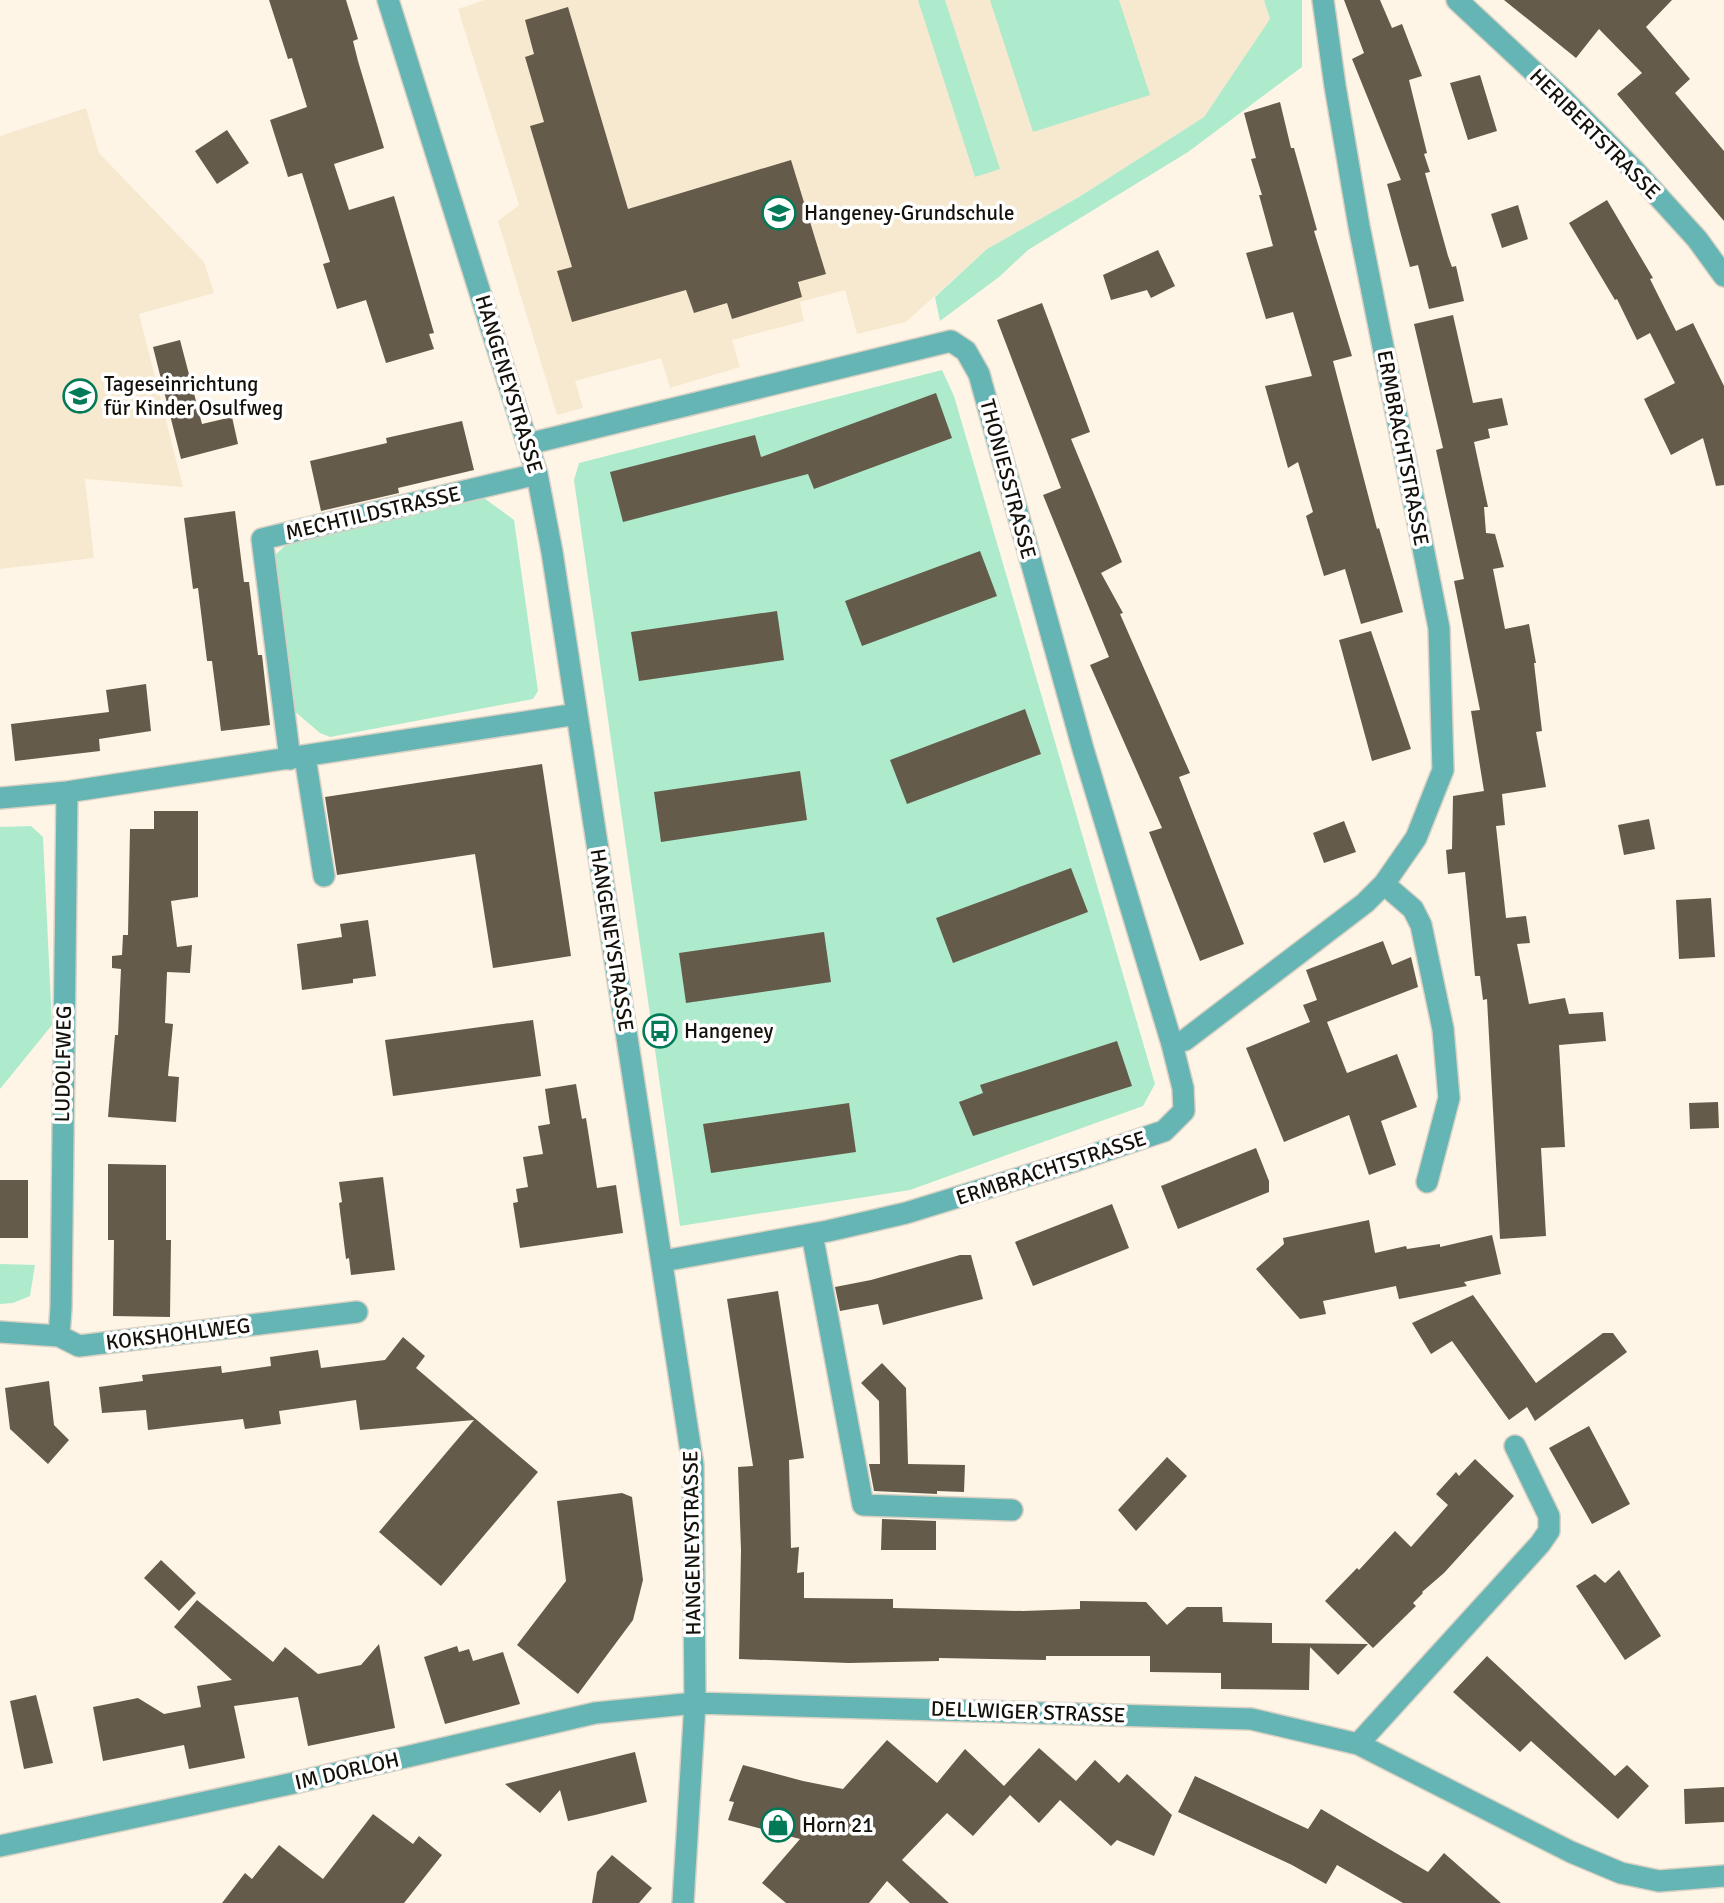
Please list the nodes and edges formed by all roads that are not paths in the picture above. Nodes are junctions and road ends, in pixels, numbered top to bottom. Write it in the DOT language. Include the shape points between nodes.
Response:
graph roads {
  1 [pos="388,0"];
  2 [pos="1323,0"];
  3 [pos="1457,0"];
  4 [pos="1724,276"];
  5 [pos="528,444"];
  6 [pos="537,474"];
  7 [pos="577,714"];
  8 [pos="298,758"];
  9 [pos="67,792"];
  10 [pos="0,798"];
  11 [pos="324,876"];
  12 [pos="1384,884"];
  13 [pos="1172,1044"];
  14 [pos="1427,1182"];
  15 [pos="811,1234"];
  16 [pos="663,1261"];
  17 [pos="358,1312"];
  18 [pos="0,1332"];
  19 [pos="59,1336"];
  20 [pos="1515,1446"];
  21 [pos="1012,1510"];
  22 [pos="695,1703"];
  23 [pos="1359,1744"];
  24 [pos="0,1846"];
  25 [pos="1724,1876"];
  26 [pos="683,1903"];
  1 -- 5 [label="street, HANGENEYSTRASSE"];
  2 -- 12 [label="street, ERMBRACHTSTRASSE" via="1359,226 1439,628 1443,770 1416,838"];
  3 -- 4 [label="street, HERIBERTSTRASSE" via="1636,172"];
  5 -- 6 [label="street, HANGENEYSTRASSE"];
  5 -- 13 [label="street, THONIESSTRASSE" via="951,341 966,351 979,374 1090,775"];
  6 -- 7 [label="street, HANGENEYSTRASSE"];
  6 -- 8 [label="street, MECHTILDSTRASSE" via="262,539"];
  7 -- 8 [label="street"];
  7 -- 16 [label="street, HANGENEYSTRASSE"];
  8 -- 9 [label="street"];
  8 -- 11 [label="street"];
  9 -- 10 [label="street"];
  9 -- 19 [label="street, LUDOLFWEG"];
  12 -- 13 [label="street, ERMBRACHTSTRASSE" via="1185,1040"];
  12 -- 14 [label="street" via="1413,909 1421,925 1443,1029 1450,1098"];
  13 -- 15 [label="street, ERMBRACHTSTRASSE" via="1184,1111 1164,1132 906,1213"];
  15 -- 16 [label="street, ERMBRACHTSTRASSE"];
  15 -- 21 [label="street" via="863,1505"];
  16 -- 22 [label="street, HANGENEYSTRASSE" via="693,1465"];
  17 -- 19 [label="street, KOKSHOHLWEG" via="79,1346"];
  18 -- 19 [label="street, KOKSHOHLWEG"];
  20 -- 23 [label="street" via="1549,1516 1549,1531"];
  22 -- 23 [label="street, DELLWIGER STRASSE" via="1251,1718"];
  22 -- 24 [label="street, IM DORLOH" via="595,1713"];
  22 -- 26 [label="street, HANGENEYSTRASSE"];
  23 -- 25 [label="street, DELLWIGER STRASSE" via="1621,1874 1659,1881"];
}
